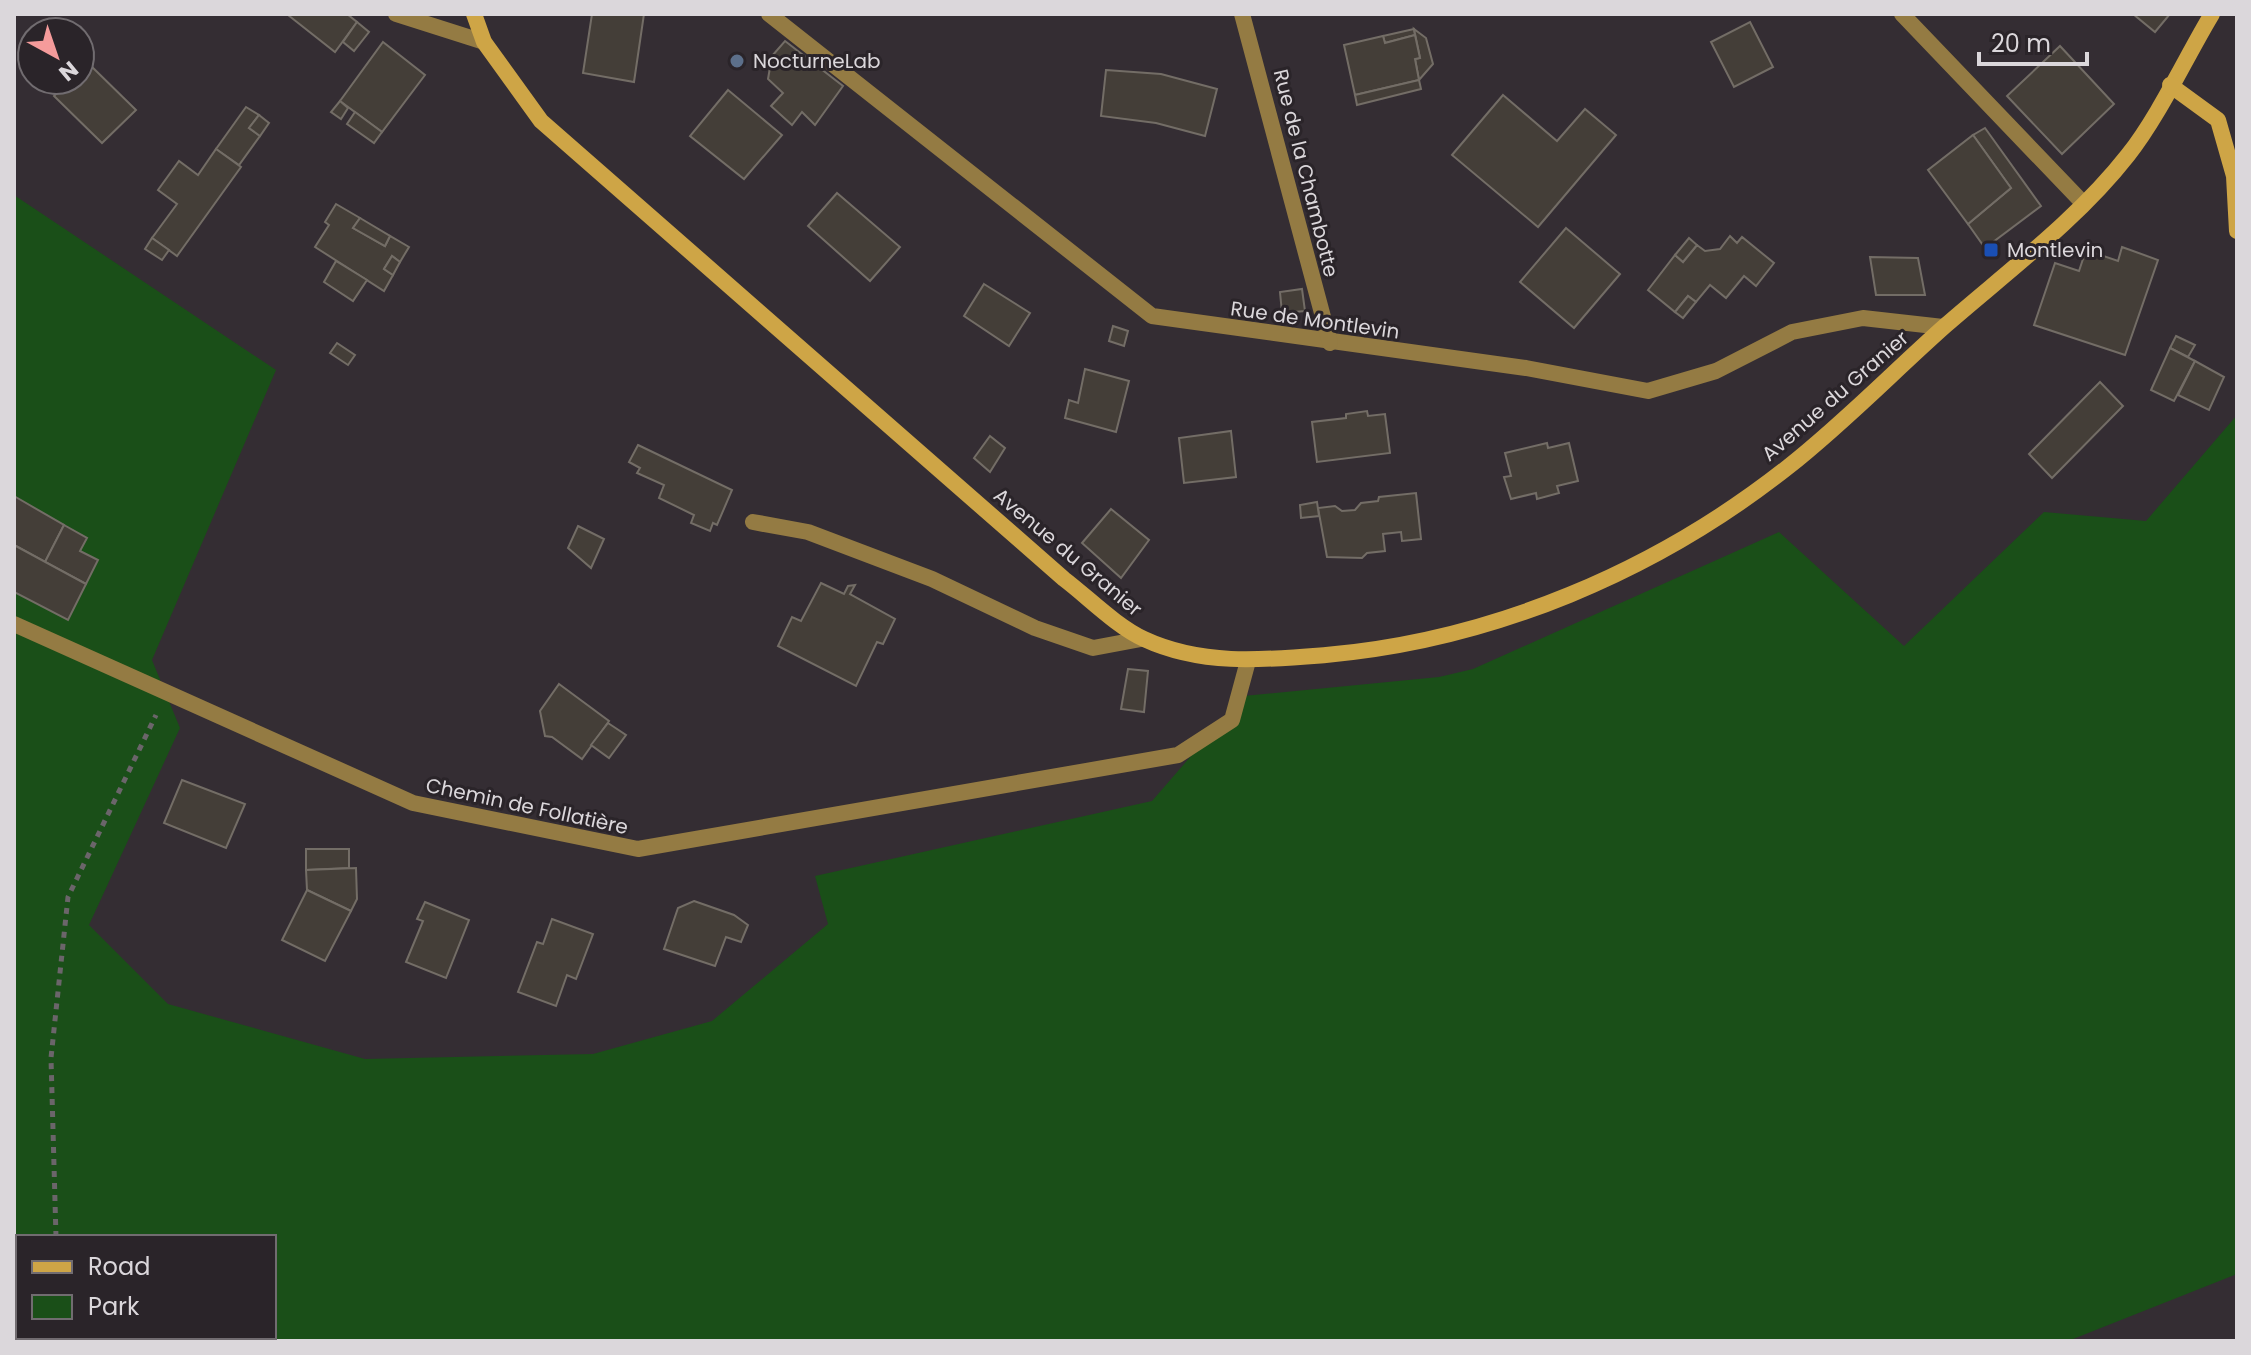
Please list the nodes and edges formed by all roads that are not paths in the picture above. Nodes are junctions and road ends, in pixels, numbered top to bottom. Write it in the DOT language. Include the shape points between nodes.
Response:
graph roads {
  1 [pos="396,14"];
  2 [pos="474,14"];
  3 [pos="769,14"];
  4 [pos="1242,14"];
  5 [pos="1902,14"];
  6 [pos="2212,14"];
  7 [pos="484,42"];
  8 [pos="2170,85"];
  9 [pos="2083,203"];
  10 [pos="2237,231"];
  11 [pos="1943,327"];
  12 [pos="1330,343"];
  13 [pos="753,522"];
  14 [pos="14,624"];
  15 [pos="1141,639"];
  16 [pos="1248,661"];
  1 -- 7 [label="street"];
  2 -- 7 [label="main road, Avenue du Granier"];
  3 -- 12 [label="street, Rue de Montlevin" via="1152,316"];
  4 -- 12 [label="street, Rue de la Chambotte"];
  5 -- 9 [label="street"];
  6 -- 8 [label="main road, Avenue du Granier"];
  7 -- 15 [label="main road, Avenue du Granier" via="541,121 1064,579"];
  8 -- 9 [label="main road, Avenue du Granier" via="2130,153"];
  8 -- 10 [label="main road" via="2218,120 2234,176"];
  9 -- 11 [label="main road, Avenue du Granier"];
  11 -- 12 [label="street, Rue de Montlevin" via="1863,318 1792,332 1716,371 1648,391 1526,368"];
  11 -- 16 [label="main road, Avenue du Granier" via="1872,397 1785,470 1670,546 1579,592 1468,632 1365,651"];
  13 -- 15 [label="street" via="808,532 1093,648"];
  14 -- 16 [label="street, Chemin de Follatière" via="413,803 638,849 1178,755 1232,720"];
  15 -- 16 [label="main road, Avenue du Granier" via="1191,654"];
}
